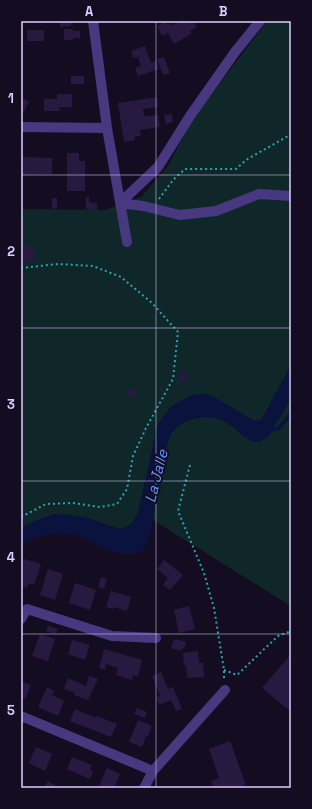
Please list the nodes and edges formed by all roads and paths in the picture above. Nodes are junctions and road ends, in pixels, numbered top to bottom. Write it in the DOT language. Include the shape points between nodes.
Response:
graph roads {
  1 [pos="93,21"];
  2 [pos="260,21"];
  3 [pos="21,127"];
  4 [pos="107,128"];
  5 [pos="291,136"];
  6 [pos="291,196"];
  7 [pos="120,203"];
  8 [pos="153,209"];
  9 [pos="127,242"];
  10 [pos="21,268"];
  11 [pos="190,465"];
  12 [pos="21,517"];
  13 [pos="21,619"];
  14 [pos="291,630"];
  15 [pos="156,638"];
  16 [pos="224,670"];
  17 [pos="224,690"];
  18 [pos="21,716"];
  19 [pos="153,771"];
  20 [pos="144,788"];
  1 -- 4 [label="street"];
  2 -- 7 [label="street" via="234,52 158,168"];
  3 -- 4 [label="street"];
  4 -- 7 [label="street"];
  5 -- 8 [label="path" via="246,160 236,170 185,169"];
  6 -- 8 [label="street" via="259,194 216,211 180,215"];
  7 -- 8 [label="street"];
  7 -- 9 [label="street"];
  10 -- 12 [label="path" via="58,264 93,266 121,276 152,303 178,332 173,378 133,456 127,489 117,504 100,507 73,502 46,504"];
  11 -- 16 [label="path" via="178,511 204,573 214,608"];
  13 -- 15 [label="street" via="27,609 112,636"];
  14 -- 16 [label="path" via="278,636 237,675"];
  16 -- 17 [label="path"];
  17 -- 19 [label="street"];
  18 -- 19 [label="street"];
  19 -- 20 [label="street"];
}
